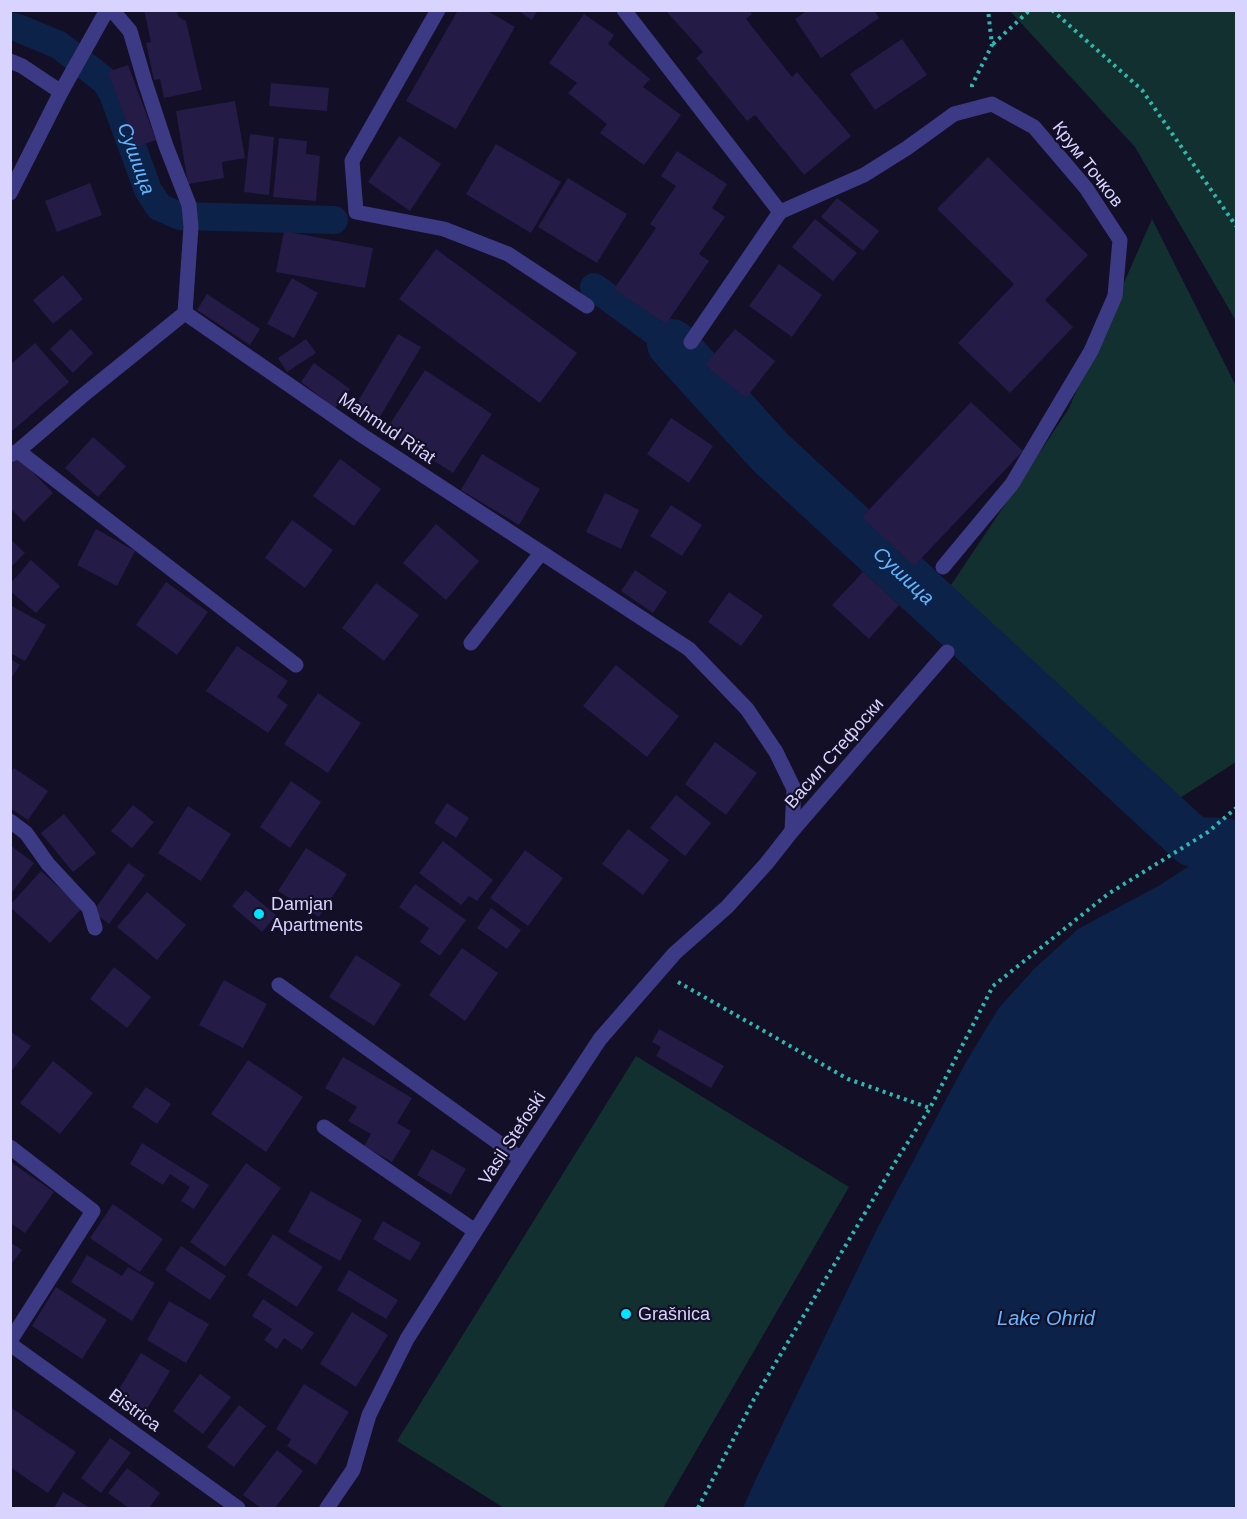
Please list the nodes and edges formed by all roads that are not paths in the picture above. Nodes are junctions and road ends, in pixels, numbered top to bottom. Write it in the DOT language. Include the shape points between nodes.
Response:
graph roads {
  1 [pos="107,10"];
  2 [pos="112,10"];
  3 [pos="438,10"];
  4 [pos="624,10"];
  5 [pos="10,61"];
  6 [pos="61,92"];
  7 [pos="10,193"];
  8 [pos="780,212"];
  9 [pos="587,306"];
  10 [pos="185,313"];
  11 [pos="691,342"];
  12 [pos="14,453"];
  13 [pos="541,553"];
  14 [pos="943,567"];
  15 [pos="471,643"];
  16 [pos="947,652"];
  17 [pos="296,665"];
  18 [pos="747,709"];
  19 [pos="10,821"];
  20 [pos="792,831"];
  21 [pos="95,928"];
  22 [pos="279,985"];
  23 [pos="324,1127"];
  24 [pos="10,1146"];
  25 [pos="521,1159"];
  26 [pos="475,1231"];
  27 [pos="10,1342"];
  28 [pos="238,1509"];
  29 [pos="327,1509"];
  1 -- 6 [label="street"];
  2 -- 10 [label="street" via="130,31 189,205"];
  3 -- 9 [label="street" via="352,161 356,212 444,229 508,254"];
  4 -- 8 [label="street"];
  5 -- 6 [label="street"];
  6 -- 7 [label="street"];
  8 -- 11 [label="street"];
  8 -- 14 [label="street, Крум Точков" via="864,175 954,114 992,104 1034,126 1086,188 1120,240 1115,296 1091,351 1012,484"];
  10 -- 12 [label="street"];
  10 -- 13 [label="street, Mahmud Rifat"];
  12 -- 17 [label="street"];
  13 -- 15 [label="street"];
  13 -- 18 [label="street, Mahmud Rifat" via="689,649"];
  16 -- 20 [label="street, Васил Стефоски"];
  18 -- 20 [label="street, Васил Стефоски" via="776,752 794,789"];
  19 -- 21 [label="street" via="26,833 48,864 89,908"];
  20 -- 25 [label="street, Vasil Stefoski" via="728,907 675,953 600,1039"];
  22 -- 25 [label="street"];
  23 -- 26 [label="street"];
  24 -- 27 [label="street" via="93,1211"];
  25 -- 26 [label="street, Vasil Stefoski"];
  26 -- 29 [label="street, Vasil Stefoski" via="407,1339 369,1415 353,1470"];
  27 -- 28 [label="street, Bistrica"];
}
